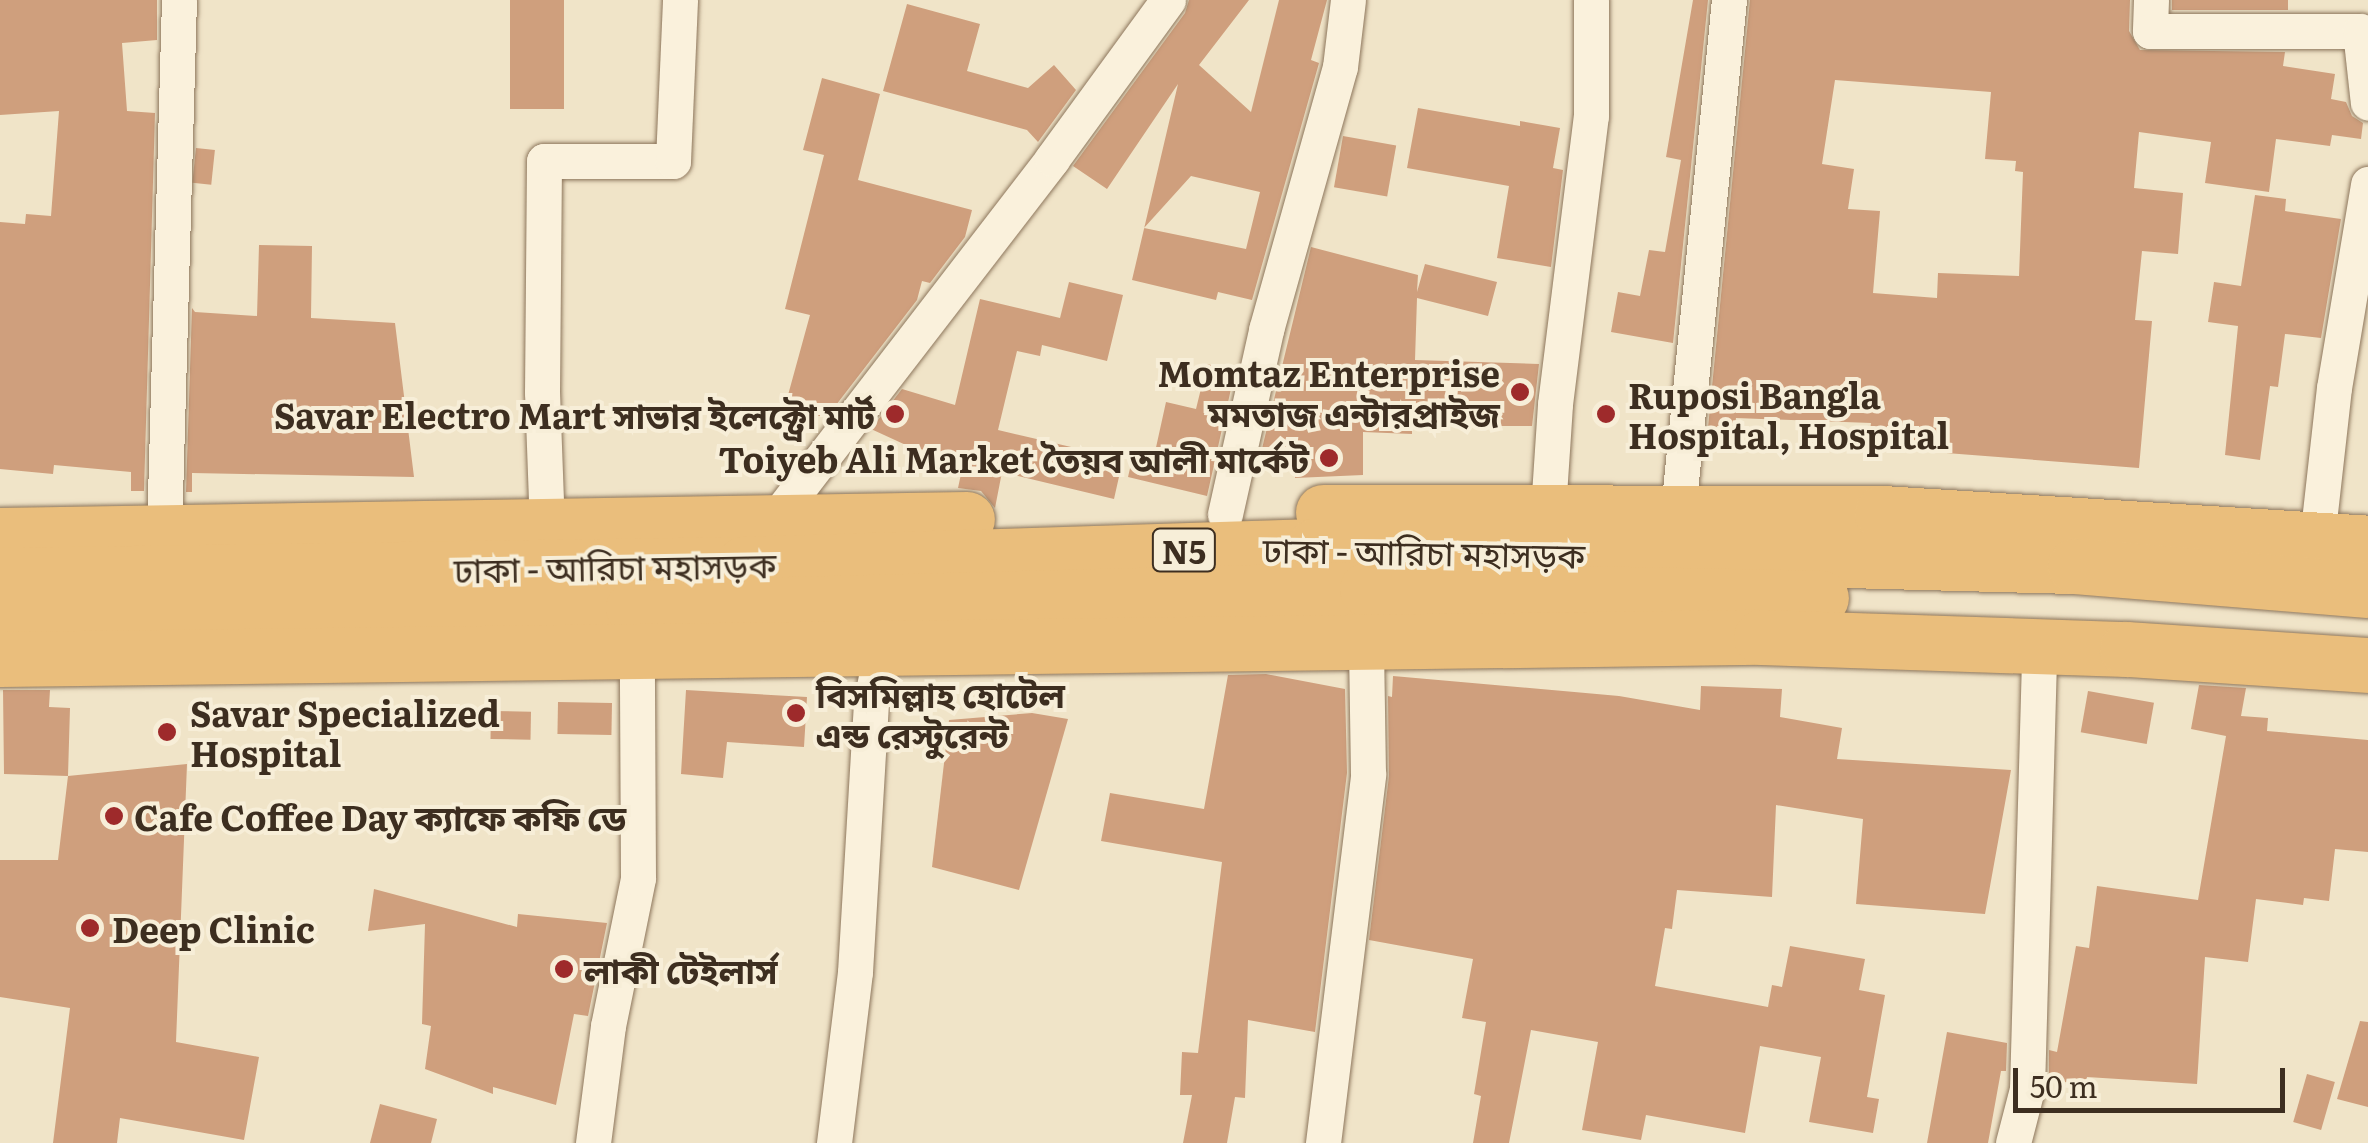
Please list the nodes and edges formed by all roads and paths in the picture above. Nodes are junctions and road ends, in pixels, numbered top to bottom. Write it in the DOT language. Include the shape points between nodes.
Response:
graph roads {
  1 [pos="179,0"];
  2 [pos="680,0"];
  3 [pos="1168,0"];
  4 [pos="1348,0"];
  5 [pos="1591,0"];
  6 [pos="1729,0"];
  7 [pos="2151,0"];
  8 [pos="2368,103"];
  9 [pos="2368,184"];
  10 [pos="1548,510"];
  11 [pos="1678,511"];
  12 [pos="1225,514"];
  13 [pos="772,523"];
  14 [pos="547,528"];
  15 [pos="164,533"];
  16 [pos="0,534"];
  17 [pos="2342,541"];
  18 [pos="0,576"];
  19 [pos="2368,590"];
  20 [pos="0,616"];
  21 [pos="2368,627"];
  22 [pos="1366,640"];
  23 [pos="2038,646"];
  24 [pos="882,648"];
  25 [pos="638,650"];
  26 [pos="0,659"];
  27 [pos="2368,664"];
  28 [pos="593,1143"];
  29 [pos="834,1143"];
  30 [pos="1322,1143"];
  31 [pos="2013,1143"];
  1 -- 15 [label="street"];
  2 -- 14 [label="street" via="674,161 544,161"];
  3 -- 13 [label="street"];
  4 -- 12 [label="street" via="1340,67 1266,330"];
  5 -- 10 [label="street" via="1591,116 1554,404"];
  6 -- 11 [label="street"];
  7 -- 8 [label="street" via="2150,31 2360,30"];
  9 -- 17 [label="street" via="2334,388"];
  10 -- 11 [label="highway"];
  10 -- 12 [label="highway"];
  11 -- 17 [label="highway" via="1882,513"];
  12 -- 13 [label="highway"];
  13 -- 14 [label="highway"];
  14 -- 15 [label="highway"];
  15 -- 16 [label="highway"];
  18 -- 19 [label="highway, ঢাকা - আরিচা মহাসড়ক / N5" via="1316,546 2075,566"];
  20 -- 21 [label="highway, ঢাকা - আরিচা মহাসড়ক / N5" via="1367,589 2039,602"];
  22 -- 23 [label="highway" via="1761,637"];
  22 -- 24 [label="highway"];
  22 -- 30 [label="street" via="1368,774"];
  23 -- 27 [label="highway"];
  23 -- 31 [label="street" via="2027,1089"];
  24 -- 25 [label="highway"];
  24 -- 29 [label="street" via="871,701 854,972"];
  25 -- 26 [label="highway"];
  25 -- 28 [label="street" via="638,878"];
}
